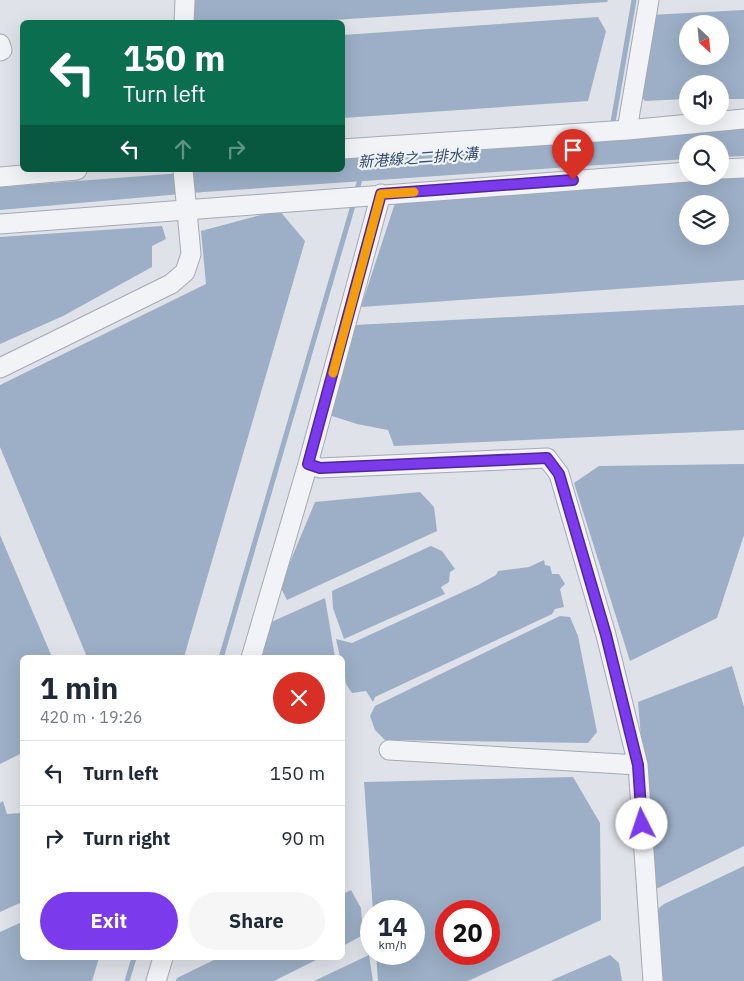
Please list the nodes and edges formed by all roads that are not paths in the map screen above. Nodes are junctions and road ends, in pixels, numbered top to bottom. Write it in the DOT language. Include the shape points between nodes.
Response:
graph roads {
  1 [pos="185,0"];
  2 [pos="649,0"];
  3 [pos="184,20"];
  4 [pos="0,44"];
  5 [pos="0,51"];
  6 [pos="744,119"];
  7 [pos="627,130"];
  8 [pos="345,149"];
  9 [pos="744,168"];
  10 [pos="729,169"];
  11 [pos="55,172"];
  12 [pos="182,172"];
  13 [pos="679,173"];
  14 [pos="0,177"];
  15 [pos="381,194"];
  16 [pos="187,209"];
  17 [pos="0,224"];
  18 [pos="0,368"];
  19 [pos="308,464"];
  20 [pos="252,655"];
  21 [pos="389,750"];
  22 [pos="638,765"];
  23 [pos="162,960"];
  24 [pos="156,981"];
  25 [pos="653,981"];
  1 -- 3 [label="street"];
  2 -- 7 [label="street"];
  4 -- 5 [label="street"];
  6 -- 7 [label="street"];
  7 -- 8 [label="street"];
  9 -- 10 [label="street"];
  11 -- 14 [label="street"];
  12 -- 16 [label="street"];
  13 -- 15 [label="street"];
  15 -- 16 [label="street"];
  15 -- 19 [label="street"];
  16 -- 17 [label="street"];
  16 -- 18 [label="street" via="191,254 185,272 171,284"];
  19 -- 20 [label="street"];
  19 -- 22 [label="street" via="320,468 547,458 559,474 606,635"];
  21 -- 22 [label="street"];
  22 -- 25 [label="street"];
  23 -- 24 [label="street"];
}
